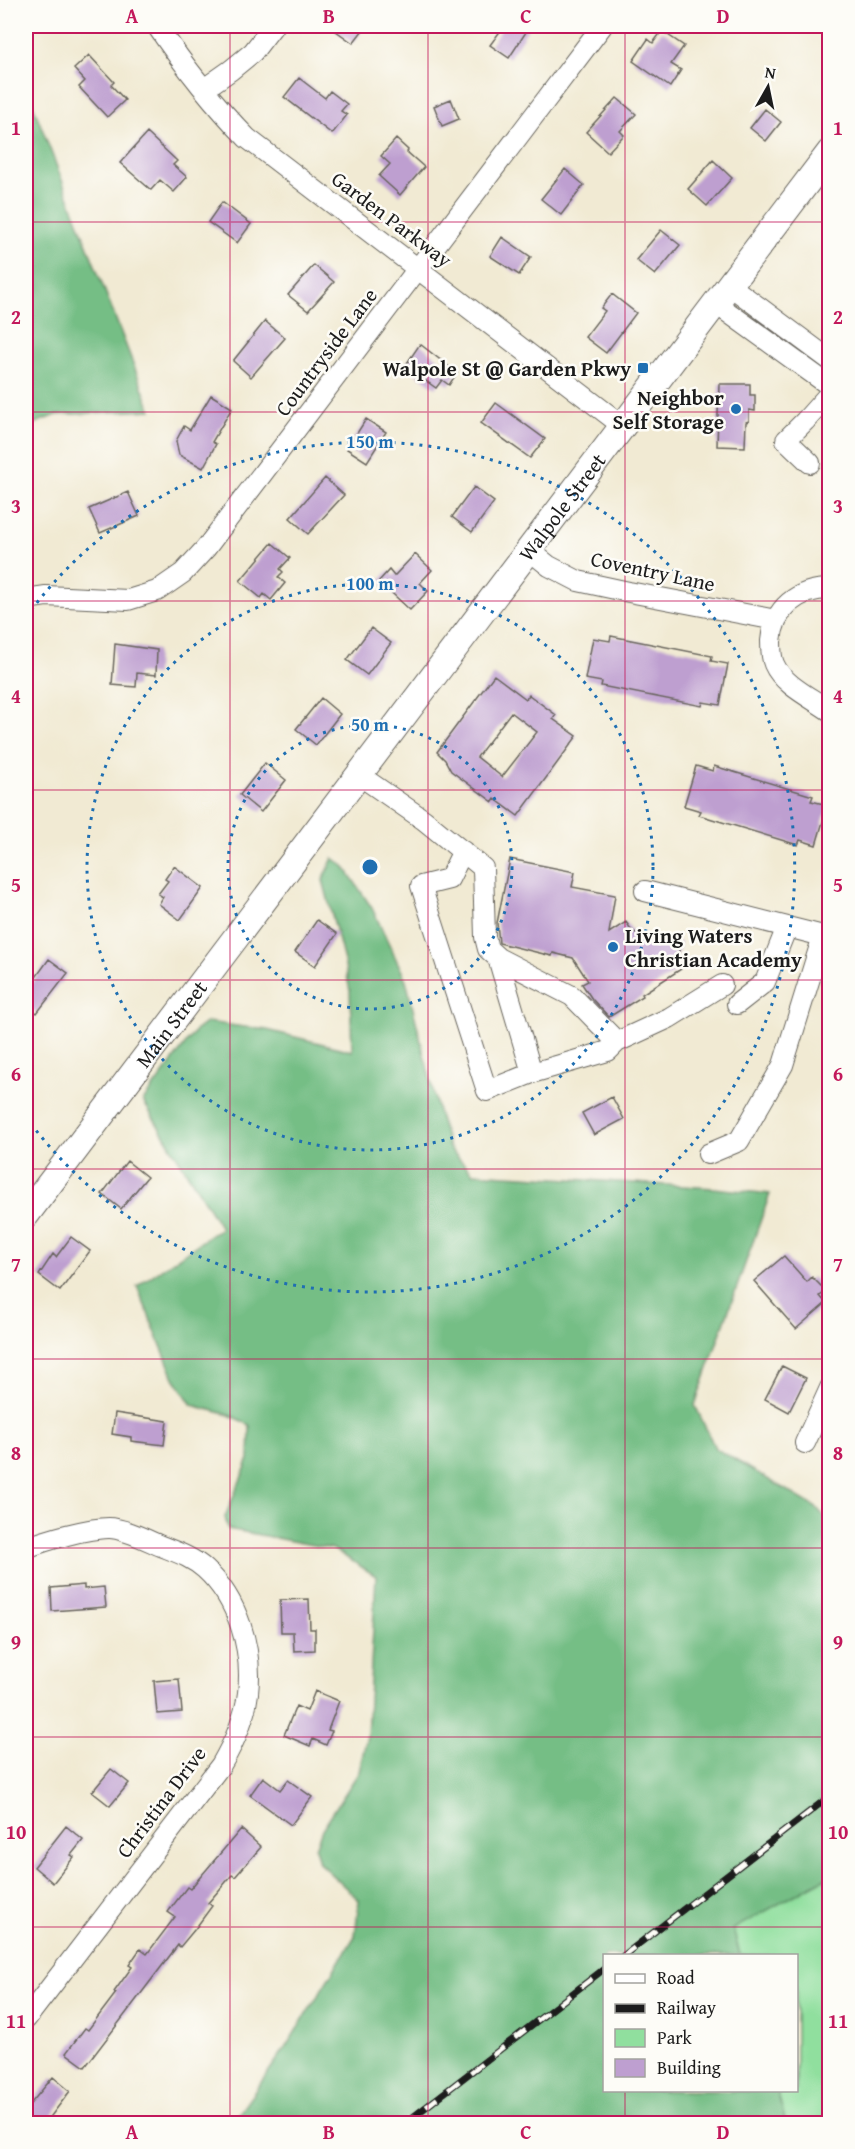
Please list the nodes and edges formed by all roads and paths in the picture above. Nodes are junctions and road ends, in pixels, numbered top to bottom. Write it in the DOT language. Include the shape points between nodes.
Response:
graph roads {
  1 [pos="157,26"];
  2 [pos="273,26"];
  3 [pos="602,26"];
  4 [pos="204,89"];
  5 [pos="830,152"];
  6 [pos="419,269"];
  7 [pos="722,294"];
  8 [pos="830,360"];
  9 [pos="830,386"];
  10 [pos="830,393"];
  11 [pos="623,426"];
  12 [pos="810,463"];
  13 [pos="529,550"];
  14 [pos="830,589"];
  15 [pos="26,599"];
  16 [pos="776,620"];
  17 [pos="830,711"];
  18 [pos="359,775"];
  19 [pos="315,833"];
  20 [pos="463,851"];
  21 [pos="645,891"];
  22 [pos="787,927"];
  23 [pos="498,958"];
  24 [pos="722,985"];
  25 [pos="737,1004"];
  26 [pos="616,1042"];
  27 [pos="532,1073"];
  28 [pos="708,1154"];
  29 [pos="26,1215"];
  30 [pos="830,1388"];
  31 [pos="806,1443"];
  32 [pos="26,1548"];
  33 [pos="26,2019"];
  1 -- 4 [label="street, Garden Parkway"];
  2 -- 4 [label="street" via="252,52"];
  3 -- 6 [label="street, Countryside Lane"];
  4 -- 6 [label="street, Garden Parkway" via="224,114 266,153"];
  5 -- 7 [label="main road, Walpole Street"];
  6 -- 11 [label="street, Garden Parkway"];
  6 -- 15 [label="street, Countryside Lane" via="183,573 157,591 128,600 46,596"];
  7 -- 8 [label="street"];
  7 -- 9 [label="street"];
  7 -- 11 [label="main road, Walpole Street"];
  10 -- 12 [label="street" via="786,440"];
  11 -- 13 [label="main road, Walpole Street"];
  13 -- 16 [label="street, Coventry Lane" via="560,573 588,584"];
  13 -- 18 [label="main road, Walpole Street"];
  14 -- 16 [label="street" via="806,591 792,598"];
  16 -- 17 [label="street" via="771,648 773,663 788,681"];
  18 -- 19 [label="main road, Walpole Street"];
  18 -- 20 [label="street"];
  19 -- 29 [label="main road, Main Street"];
  20 -- 23 [label="street" via="483,868 485,937 488,949"];
  20 -- 27 [label="street" via="449,879 421,886 488,1091"];
  21 -- 22 [label="street"];
  22 -- 25 [label="street" via="765,982"];
  22 -- 28 [label="street" via="823,936 783,1065 739,1141"];
  23 -- 26 [label="street" via="572,996"];
  23 -- 27 [label="street"];
  24 -- 26 [label="street" via="669,1018"];
  26 -- 27 [label="street" via="608,1051"];
  30 -- 31 [label="street"];
  32 -- 33 [label="street, Christina Drive" via="85,1531 111,1528 189,1557 230,1598 245,1640 248,1692 244,1713 221,1765"];
}
